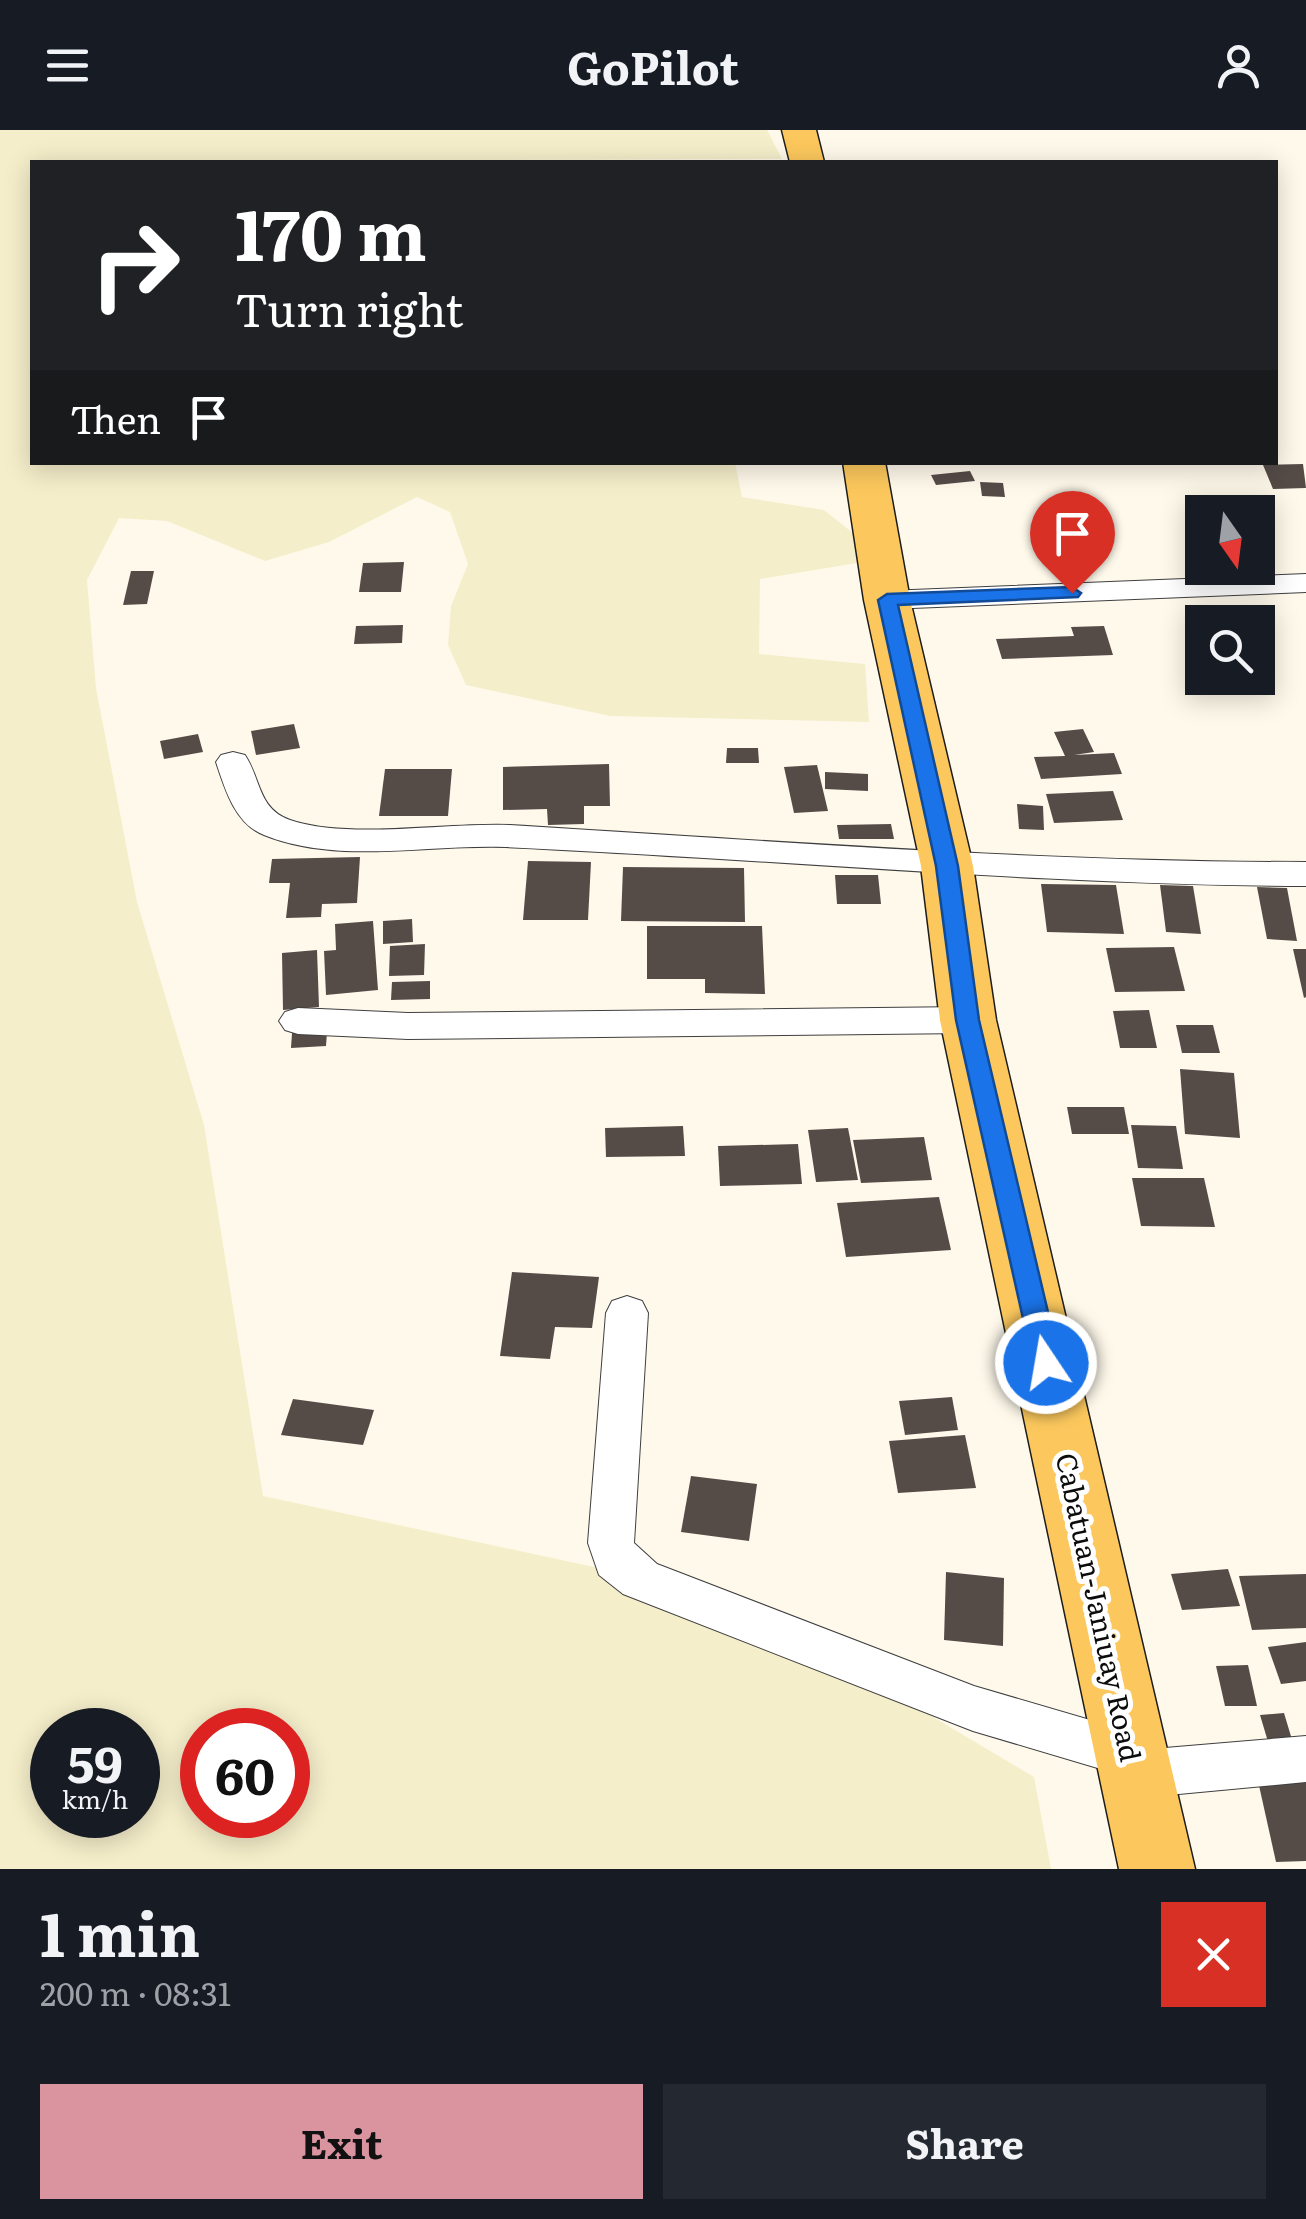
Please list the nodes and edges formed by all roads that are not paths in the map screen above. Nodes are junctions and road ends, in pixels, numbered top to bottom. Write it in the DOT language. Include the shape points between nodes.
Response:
graph roads {
  1 [pos="799,130"];
  2 [pos="806,160"];
  3 [pos="864,465"];
  4 [pos="1306,583"];
  5 [pos="887,600"];
  6 [pos="233,762"];
  7 [pos="947,866"];
  8 [pos="1306,874"];
  9 [pos="968,1020"];
  10 [pos="298,1021"];
  11 [pos="627,1313"];
  12 [pos="1306,1759"];
  13 [pos="1133,1765"];
  14 [pos="1157,1869"];
  1 -- 2 [label="main road"];
  3 -- 5 [label="main road, Cabatuan-Janiuay Road"];
  4 -- 5 [label="street"];
  5 -- 7 [label="main road, Cabatuan-Janiuay Road"];
  6 -- 7 [label="street" via="256,816 312,836 444,833"];
  7 -- 8 [label="street" via="1145,876"];
  7 -- 9 [label="main road, Cabatuan-Janiuay Road"];
  9 -- 10 [label="street" via="428,1026"];
  9 -- 13 [label="main road, Cabatuan-Janiuay Road"];
  11 -- 13 [label="street" via="611,1543 616,1561 640,1579"];
  12 -- 13 [label="street"];
  13 -- 14 [label="main road, Cabatuan-Janiuay Road"];
}
